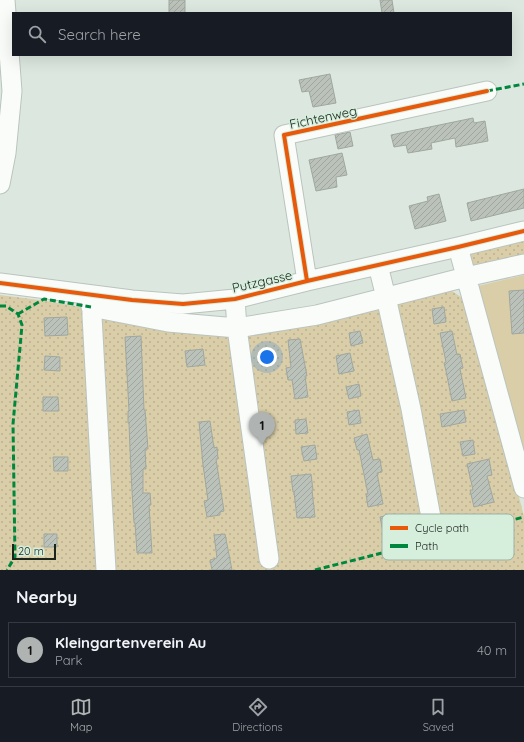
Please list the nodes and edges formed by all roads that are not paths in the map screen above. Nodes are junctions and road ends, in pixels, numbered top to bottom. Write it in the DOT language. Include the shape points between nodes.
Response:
graph roads {
  1 [pos="5,0"];
  2 [pos="487,91"];
  3 [pos="0,184"];
  4 [pos="524,231"];
  5 [pos="458,247"];
  6 [pos="524,264"];
  7 [pos="378,265"];
  8 [pos="466,277"];
  9 [pos="307,280"];
  10 [pos="0,283"];
  11 [pos="386,298"];
  12 [pos="235,299"];
  13 [pos="92,301"];
  14 [pos="237,328"];
  15 [pos="524,488"];
  16 [pos="430,514"];
  17 [pos="269,559"];
  18 [pos="106,570"];
  1 -- 3 [label="street" via="12,91 6,154"];
  2 -- 9 [label="street, Fichtenweg" via="284,136"];
  4 -- 5 [label="street, Putzgasse"];
  5 -- 7 [label="street, Putzgasse"];
  5 -- 8 [label="street"];
  6 -- 8 [label="street"];
  7 -- 9 [label="street, Putzgasse"];
  7 -- 11 [label="street"];
  8 -- 11 [label="street"];
  8 -- 15 [label="street"];
  9 -- 12 [label="street, Putzgasse"];
  10 -- 13 [label="street, Putzgasse"];
  11 -- 14 [label="street" via="317,315"];
  11 -- 16 [label="street" via="411,409"];
  12 -- 13 [label="street, Putzgasse" via="183,304 132,300"];
  12 -- 14 [label="street"];
  13 -- 14 [label="street" via="168,322"];
  13 -- 18 [label="street"];
  14 -- 17 [label="street"];
}
